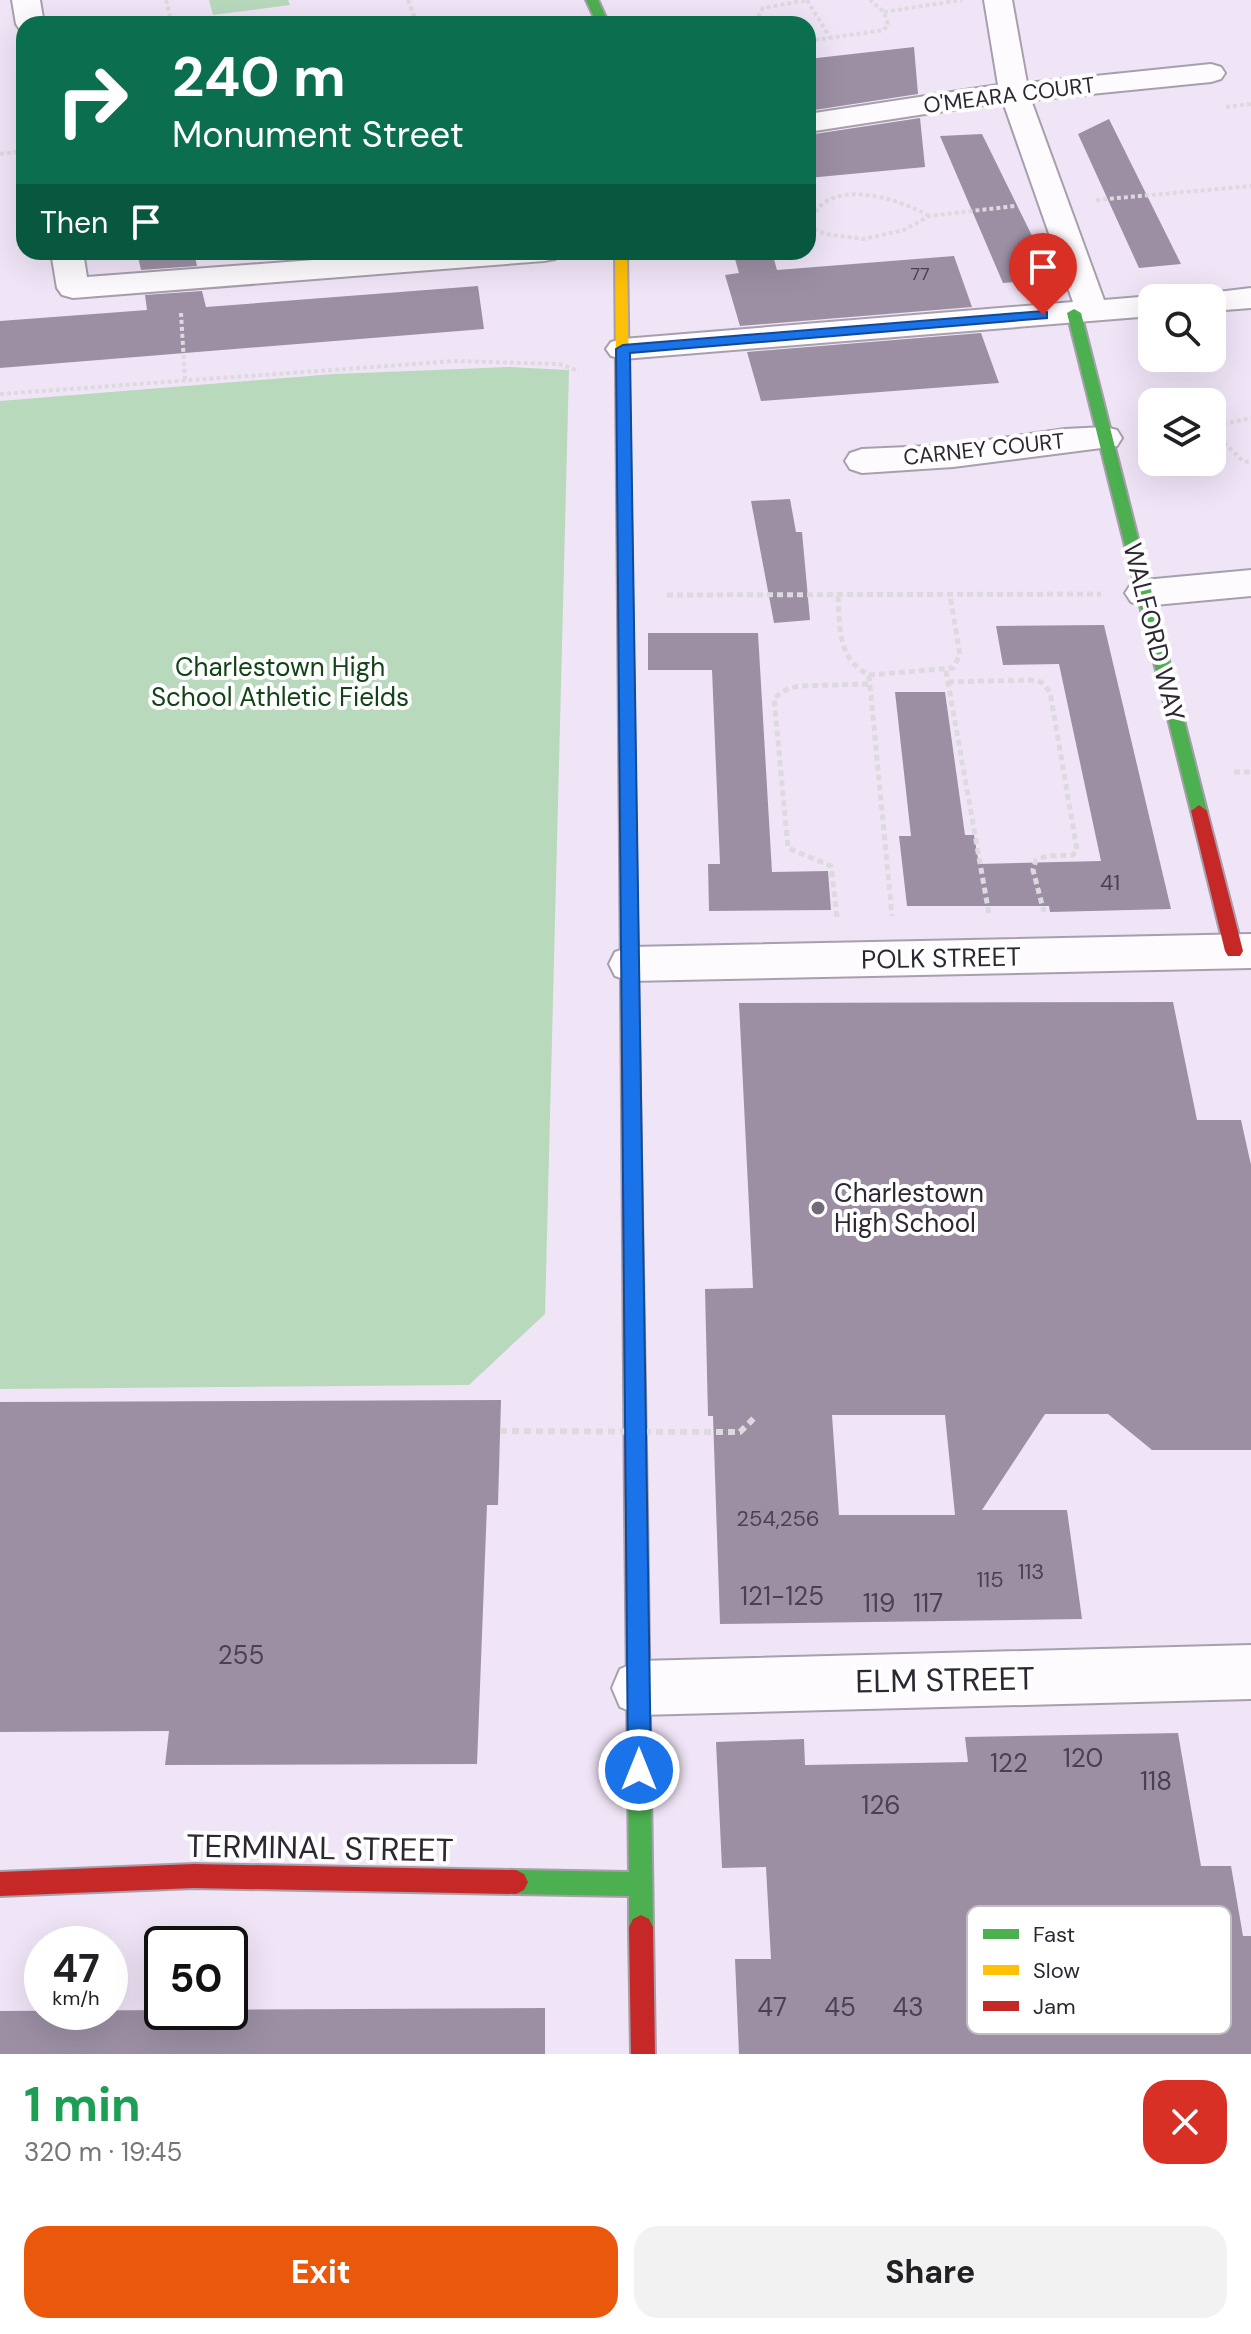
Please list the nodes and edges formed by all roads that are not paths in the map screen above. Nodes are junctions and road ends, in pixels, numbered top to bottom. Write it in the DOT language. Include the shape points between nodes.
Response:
graph roads {
  1 [pos="998,0"];
  2 [pos="1211,73"];
  3 [pos="1014,93"];
  4 [pos="816,122"];
  5 [pos="68,260"];
  6 [pos="440,260"];
  7 [pos="621,260"];
  8 [pos="1251,298"];
  9 [pos="1226,300"];
  10 [pos="1138,307"];
  11 [pos="1083,312"];
  12 [pos="623,349"];
  13 [pos="1105,438"];
  14 [pos="862,461"];
  15 [pos="1251,583"];
  16 [pos="1144,593"];
  17 [pos="1242,951"];
  18 [pos="630,964"];
  19 [pos="1251,1672"];
  20 [pos="639,1688"];
  21 [pos="0,1884"];
  22 [pos="639,1884"];
  23 [pos="643,2054"];
  1 -- 3 [label="street, WALFORD WAY"];
  2 -- 3 [label="street, O'MEARA COURT"];
  3 -- 4 [label="street, O'MEARA COURT"];
  3 -- 11 [label="street, WALFORD WAY"];
  5 -- 6 [label="street" via="73,288"];
  7 -- 12 [label="main road"];
  8 -- 9 [label="street"];
  10 -- 11 [label="street"];
  11 -- 12 [label="street"];
  11 -- 13 [label="main road, WALFORD WAY"];
  12 -- 18 [label="main road"];
  13 -- 14 [label="street, CARNEY COURT"];
  13 -- 16 [label="main road, WALFORD WAY"];
  15 -- 16 [label="street"];
  16 -- 17 [label="main road, WALFORD WAY"];
  17 -- 18 [label="street, POLK STREET"];
  18 -- 20 [label="main road"];
  19 -- 20 [label="street, ELM STREET"];
  20 -- 22 [label="main road"];
  21 -- 22 [label="main road, TERMINAL STREET" via="194,1876"];
  22 -- 23 [label="main road"];
}
